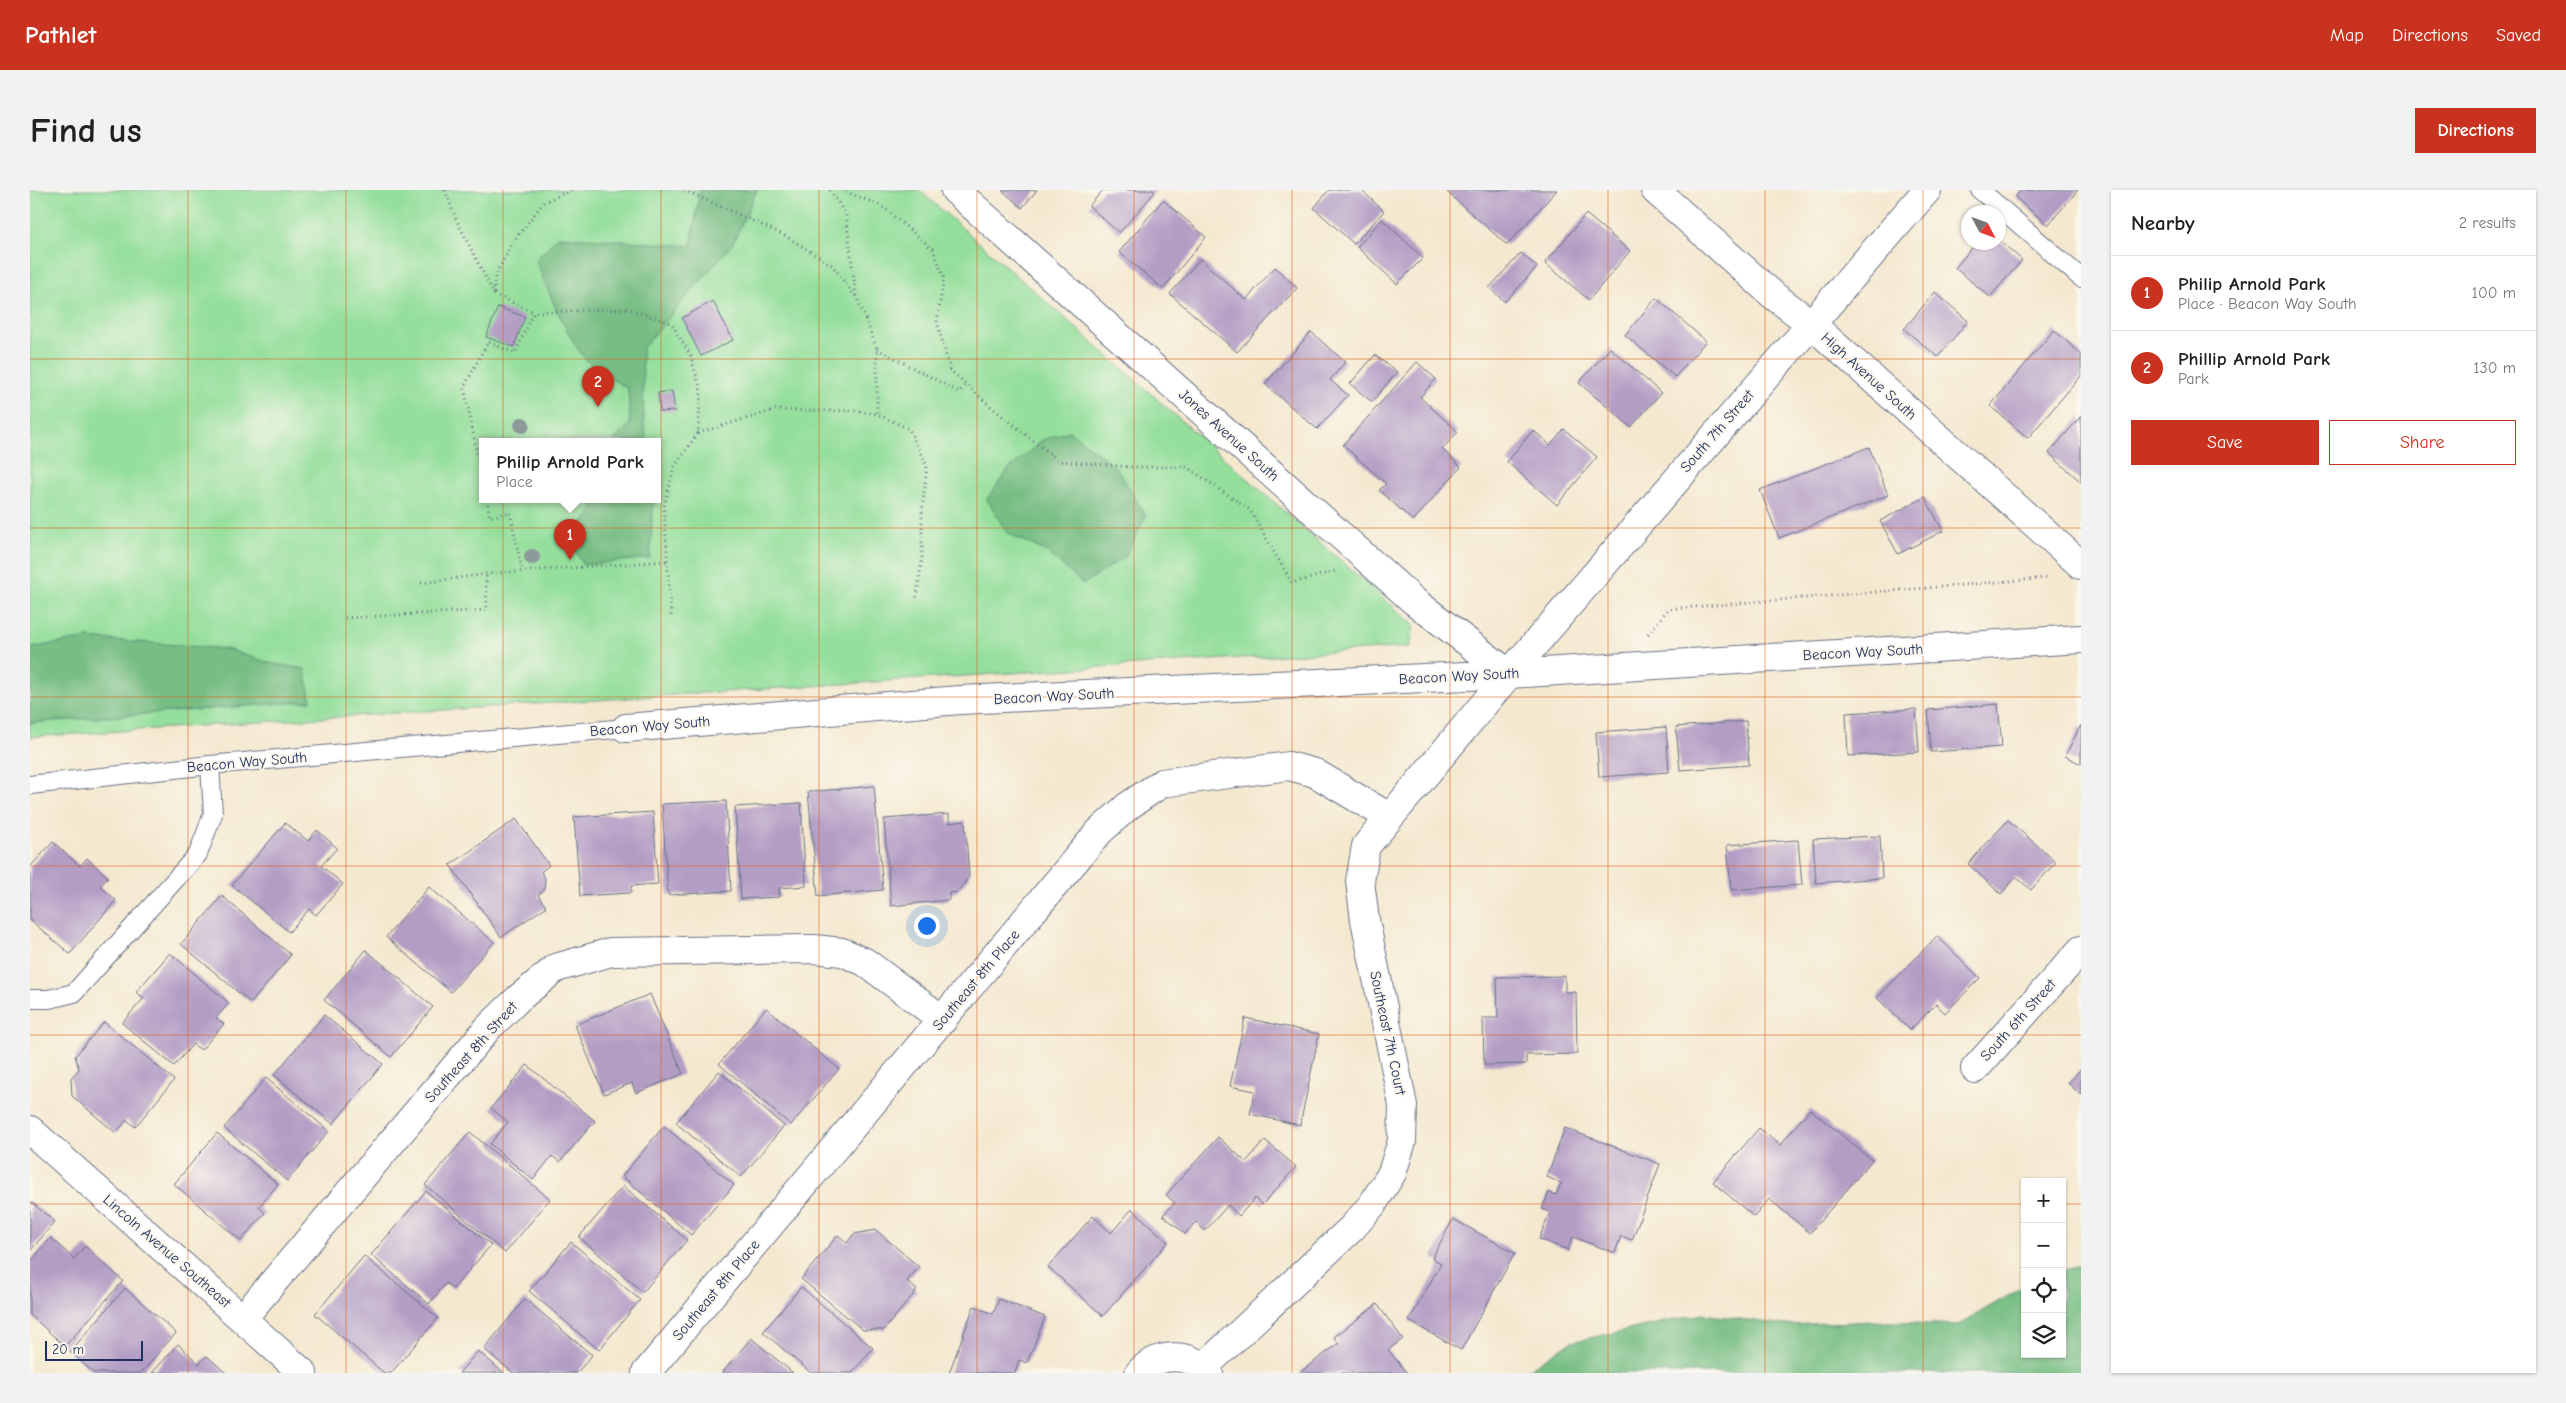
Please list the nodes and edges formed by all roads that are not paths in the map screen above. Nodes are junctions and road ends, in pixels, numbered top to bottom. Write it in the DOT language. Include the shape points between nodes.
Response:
graph roads {
  1 [pos="955,190"];
  2 [pos="1655,190"];
  3 [pos="1927,190"];
  4 [pos="1980,190"];
  5 [pos="2081,278"];
  6 [pos="1810,324"];
  7 [pos="2081,565"];
  8 [pos="2081,639"];
  9 [pos="1508,674"];
  10 [pos="626,728"];
  11 [pos="210,765"];
  12 [pos="30,785"];
  13 [pos="1389,817"];
  14 [pos="2081,950"];
  15 [pos="30,999"];
  16 [pos="943,1020"];
  17 [pos="1975,1069"];
  18 [pos="30,1130"];
  19 [pos="243,1318"];
  20 [pos="1207,1370"];
  21 [pos="303,1373"];
  22 [pos="646,1373"];
  23 [pos="1139,1373"];
  1 -- 9 [label="street, Jones Avenue South" via="1414,601"];
  2 -- 6 [label="street, High Avenue South"];
  3 -- 6 [label="street, South 7th Street"];
  4 -- 5 [label="lane"];
  6 -- 7 [label="street, High Avenue South"];
  6 -- 9 [label="street, South 7th Street"];
  8 -- 9 [label="street, Beacon Way South"];
  9 -- 10 [label="street, Beacon Way South" via="960,700"];
  9 -- 13 [label="street, Southeast 7th Court"];
  10 -- 11 [label="lane, Beacon Way South"];
  11 -- 12 [label="lane, Beacon Way South"];
  11 -- 15 [label="lane" via="213,814 198,854 74,994"];
  13 -- 16 [label="street, Southeast 8th Place" via="1315,772 1289,766 1162,784 1128,806 1099,832"];
  13 -- 20 [label="street, Southeast 7th Court" via="1366,846 1360,881 1364,920 1403,1105 1402,1141 1392,1173 1372,1205 1352,1228"];
  14 -- 17 [label="street, South 6th Street"];
  16 -- 19 [label="street, Southeast 8th Street" via="864,962 842,952 814,949 611,952 556,968 488,1028"];
  16 -- 22 [label="street, Southeast 8th Place"];
  18 -- 19 [label="street, Lincoln Avenue Southeast"];
  19 -- 21 [label="street, Lincoln Avenue Southeast"];
  20 -- 23 [label="street, Southeast 7th Court" via="1191,1359 1175,1356 1160,1359"];
}
